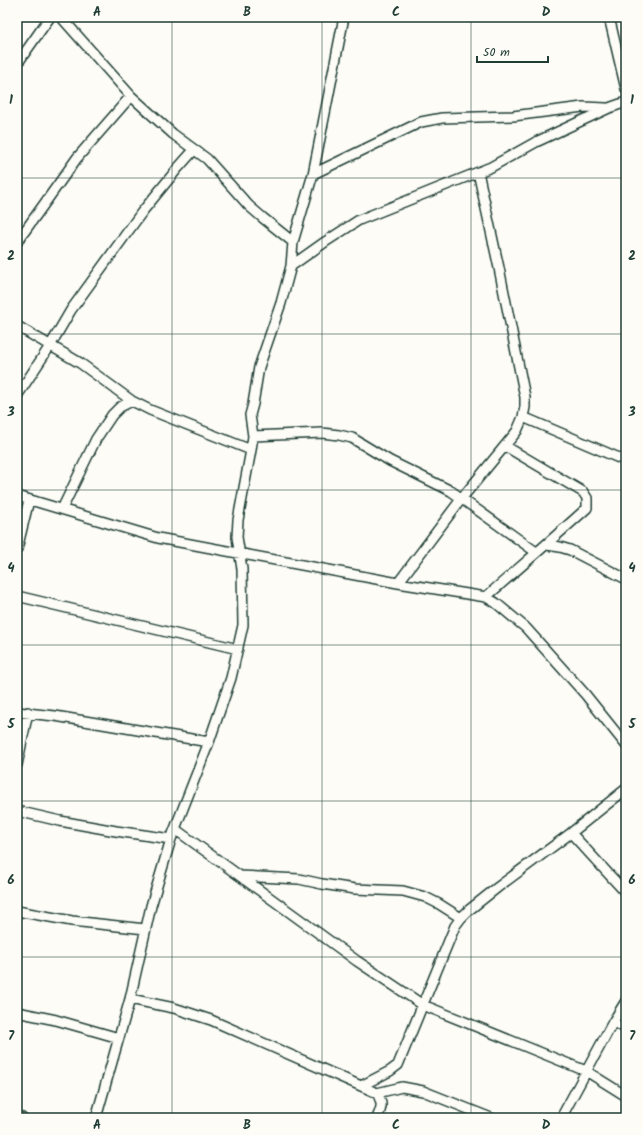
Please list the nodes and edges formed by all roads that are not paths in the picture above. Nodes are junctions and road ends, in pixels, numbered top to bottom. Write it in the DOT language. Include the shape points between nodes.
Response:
graph roads {
  1 [pos="50,17"];
  2 [pos="61,17"];
  3 [pos="344,17"];
  4 [pos="609,17"];
  5 [pos="17,64"];
  6 [pos="626,89"];
  7 [pos="131,96"];
  8 [pos="626,102"];
  9 [pos="609,108"];
  10 [pos="194,150"];
  11 [pos="478,172"];
  12 [pos="314,174"];
  13 [pos="17,242"];
  14 [pos="293,242"];
  15 [pos="291,266"];
  16 [pos="17,326"];
  17 [pos="50,346"];
  18 [pos="17,396"];
  19 [pos="132,401"];
  20 [pos="523,417"];
  21 [pos="252,436"];
  22 [pos="505,446"];
  23 [pos="251,450"];
  24 [pos="626,461"];
  25 [pos="17,496"];
  26 [pos="462,498"];
  27 [pos="29,500"];
  28 [pos="62,509"];
  29 [pos="547,545"];
  30 [pos="17,549"];
  31 [pos="536,552"];
  32 [pos="239,553"];
  33 [pos="626,579"];
  34 [pos="398,583"];
  35 [pos="17,596"];
  36 [pos="486,597"];
  37 [pos="238,649"];
  38 [pos="17,712"];
  39 [pos="28,712"];
  40 [pos="210,742"];
  41 [pos="626,745"];
  42 [pos="17,765"];
  43 [pos="626,789"];
  44 [pos="17,811"];
  45 [pos="175,829"];
  46 [pos="571,833"];
  47 [pos="171,839"];
  48 [pos="240,876"];
  49 [pos="626,893"];
  50 [pos="17,911"];
  51 [pos="461,918"];
  52 [pos="146,929"];
  53 [pos="130,999"];
  54 [pos="626,1001"];
  55 [pos="422,1005"];
  56 [pos="17,1012"];
  57 [pos="612,1022"];
  58 [pos="626,1028"];
  59 [pos="119,1038"];
  60 [pos="586,1072"];
  61 [pos="361,1086"];
  62 [pos="377,1093"];
  63 [pos="626,1096"];
  64 [pos="17,1117"];
  65 [pos="22,1118"];
  66 [pos="96,1118"];
  67 [pos="377,1118"];
  68 [pos="491,1118"];
  69 [pos="561,1118"];
  1 -- 5 [label="street"];
  2 -- 7 [label="street"];
  3 -- 12 [label="street"];
  4 -- 6 [label="street"];
  7 -- 10 [label="street"];
  7 -- 13 [label="street" via="77,158"];
  8 -- 9 [label="street"];
  9 -- 11 [label="street"];
  9 -- 12 [label="street" via="583,107 513,116 442,118 421,122"];
  10 -- 14 [label="street" via="207,160 249,206"];
  10 -- 17 [label="street" via="134,223 71,310"];
  11 -- 15 [label="street" via="359,220"];
  11 -- 20 [label="street" via="525,397"];
  12 -- 14 [label="street"];
  14 -- 15 [label="street"];
  15 -- 21 [label="street" via="258,367 250,415"];
  16 -- 17 [label="street"];
  17 -- 18 [label="street"];
  17 -- 19 [label="street" via="80,363"];
  19 -- 23 [label="street"];
  19 -- 28 [label="street" via="112,415 96,439"];
  20 -- 22 [label="street" via="517,431"];
  20 -- 24 [label="street"];
  21 -- 23 [label="street"];
  21 -- 26 [label="street" via="322,433 352,438"];
  22 -- 26 [label="street"];
  22 -- 29 [label="street" via="583,492 587,498 587,508"];
  23 -- 32 [label="street" via="238,520"];
  25 -- 27 [label="street"];
  26 -- 31 [label="street"];
  26 -- 34 [label="street"];
  27 -- 28 [label="street"];
  27 -- 30 [label="street"];
  28 -- 32 [label="street" via="158,538"];
  29 -- 31 [label="street"];
  29 -- 33 [label="street" via="570,550"];
  31 -- 36 [label="street"];
  32 -- 34 [label="street"];
  32 -- 37 [label="street" via="242,569 243,625"];
  34 -- 36 [label="street"];
  35 -- 37 [label="street"];
  36 -- 41 [label="street" via="496,602 526,628"];
  37 -- 40 [label="street"];
  38 -- 39 [label="street"];
  39 -- 40 [label="street"];
  39 -- 42 [label="street"];
  40 -- 45 [label="street"];
  43 -- 46 [label="street"];
  44 -- 47 [label="street" via="60,821"];
  45 -- 47 [label="street"];
  45 -- 48 [label="street"];
  46 -- 49 [label="street"];
  46 -- 51 [label="street"];
  47 -- 52 [label="street"];
  48 -- 51 [label="street" via="299,879 355,889 403,891 425,897"];
  48 -- 55 [label="street" via="356,961"];
  50 -- 52 [label="street" via="72,921"];
  51 -- 55 [label="street" via="455,926"];
  52 -- 53 [label="street"];
  53 -- 59 [label="street"];
  53 -- 61 [label="street" via="174,1008 211,1020"];
  54 -- 57 [label="street"];
  55 -- 60 [label="street"];
  55 -- 61 [label="street" via="398,1065"];
  56 -- 59 [label="street"];
  57 -- 58 [label="street"];
  57 -- 60 [label="street"];
  59 -- 66 [label="street"];
  60 -- 63 [label="street"];
  60 -- 69 [label="street"];
  61 -- 62 [label="street"];
  62 -- 67 [label="street" via="381,1109"];
  62 -- 68 [label="street" via="402,1087 423,1091"];
  64 -- 65 [label="street"];
}
